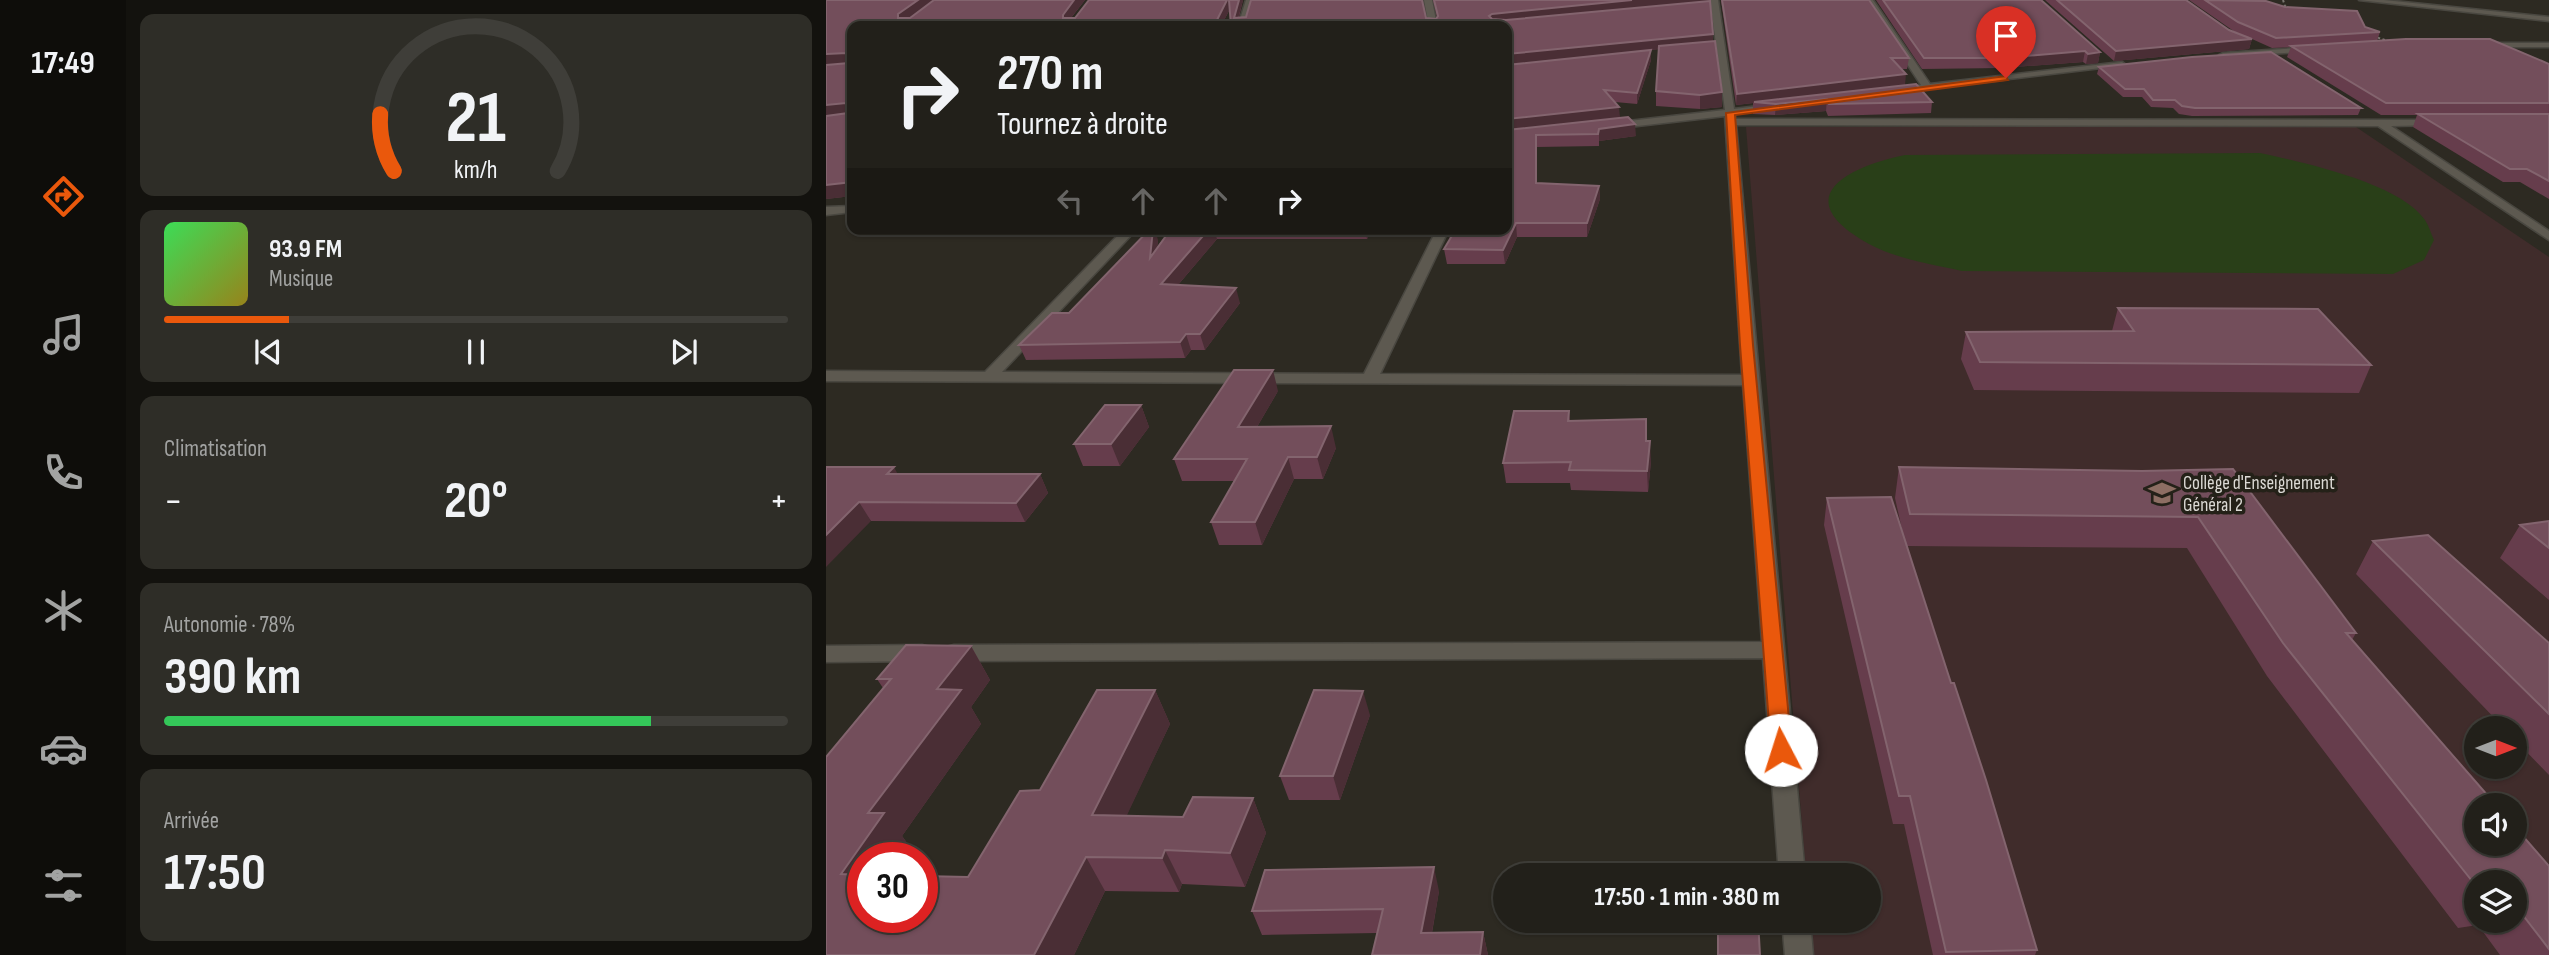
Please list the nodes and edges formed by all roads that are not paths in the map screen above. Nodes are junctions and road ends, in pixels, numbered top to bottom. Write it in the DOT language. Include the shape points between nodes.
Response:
graph roads {
  1 [pos="1250,0"];
  2 [pos="1428,0"];
  3 [pos="1869,0"];
  4 [pos="2363,0"];
  5 [pos="1715,3"];
  6 [pos="1702,8"];
  7 [pos="2549,19"];
  8 [pos="1244,21"];
  9 [pos="1432,21"];
  10 [pos="2242,42"];
  11 [pos="2467,44"];
  12 [pos="2549,45"];
  13 [pos="1719,48"];
  14 [pos="1706,49"];
  15 [pos="2322,49"];
  16 [pos="2267,51"];
  17 [pos="2099,56"];
  18 [pos="2216,56"];
  19 [pos="2136,63"];
  20 [pos="2110,66"];
  21 [pos="2290,66"];
  22 [pos="1927,87"];
  23 [pos="1888,92"];
  24 [pos="1783,106"];
  25 [pos="2358,109"];
  26 [pos="1730,118"];
  27 [pos="2446,122"];
  28 [pos="2381,123"];
  29 [pos="1605,127"];
  30 [pos="847,209"];
  31 [pos="826,211"];
  32 [pos="2529,222"];
  33 [pos="2549,222"];
  34 [pos="1125,235"];
  35 [pos="1440,235"];
  36 [pos="2549,236"];
  37 [pos="826,376"];
  38 [pos="989,377"];
  39 [pos="1369,380"];
  40 [pos="1750,380"];
  41 [pos="1773,650"];
  42 [pos="826,654"];
  43 [pos="1791,863"];
  44 [pos="1797,933"];
  45 [pos="1799,955"];
  1 -- 8 [label="street"];
  2 -- 9 [label="street"];
  3 -- 22 [label="street"];
  4 -- 7 [label="street"];
  5 -- 6 [label="street"];
  5 -- 13 [label="street"];
  10 -- 16 [label="street"];
  11 -- 12 [label="street"];
  13 -- 14 [label="street"];
  13 -- 26 [label="street"];
  15 -- 16 [label="street"];
  16 -- 18 [label="street"];
  16 -- 21 [label="street"];
  17 -- 20 [label="street"];
  19 -- 20 [label="street"];
  20 -- 22 [label="street"];
  22 -- 23 [label="street"];
  24 -- 26 [label="street"];
  25 -- 28 [label="street"];
  26 -- 28 [label="street"];
  26 -- 29 [label="street"];
  26 -- 40 [label="street"];
  27 -- 28 [label="street"];
  28 -- 32 [label="street"];
  30 -- 31 [label="street"];
  32 -- 33 [label="street"];
  32 -- 36 [label="street"];
  34 -- 38 [label="street"];
  35 -- 39 [label="street"];
  37 -- 38 [label="street"];
  38 -- 39 [label="street"];
  39 -- 40 [label="street"];
  40 -- 41 [label="street"];
  41 -- 42 [label="street"];
  41 -- 43 [label="street"];
  44 -- 45 [label="street"];
}
